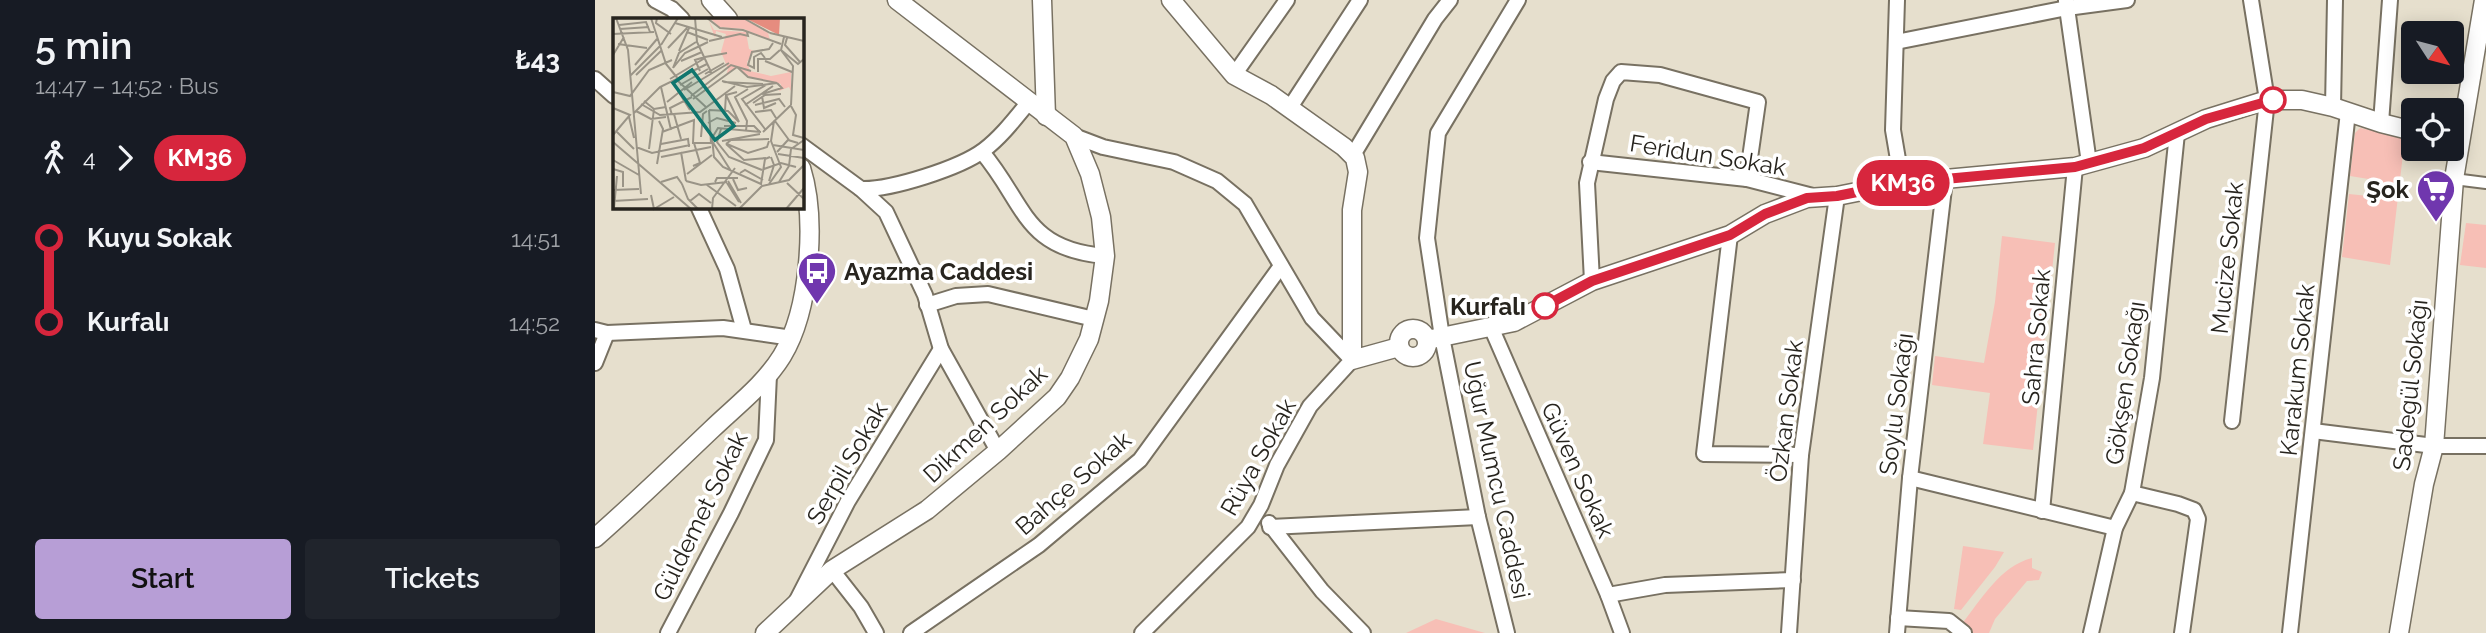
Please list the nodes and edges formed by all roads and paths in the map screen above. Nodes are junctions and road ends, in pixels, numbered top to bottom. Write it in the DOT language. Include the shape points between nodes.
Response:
graph roads {
  1 [pos="655,0"];
  2 [pos="711,0"];
  3 [pos="897,0"];
  4 [pos="1042,0"];
  5 [pos="1171,0"];
  6 [pos="1287,0"];
  7 [pos="1360,0"];
  8 [pos="1450,0"];
  9 [pos="1518,0"];
  10 [pos="1897,0"];
  11 [pos="2127,0"];
  12 [pos="2251,0"];
  13 [pos="2335,0"];
  14 [pos="2390,0"];
  15 [pos="2484,0"];
  16 [pos="2066,4"];
  17 [pos="681,18"];
  18 [pos="727,18"];
  19 [pos="1896,42"];
  20 [pos="1234,75"];
  21 [pos="595,79"];
  22 [pos="613,95"];
  23 [pos="2464,98"];
  24 [pos="2267,100"];
  25 [pos="1028,103"];
  26 [pos="1289,109"];
  27 [pos="2341,109"];
  28 [pos="1046,116"];
  29 [pos="2381,124"];
  30 [pos="2401,128"];
  31 [pos="2177,133"];
  32 [pos="1074,136"];
  33 [pos="803,146"];
  34 [pos="982,152"];
  35 [pos="1353,155"];
  36 [pos="2454,161"];
  37 [pos="1590,162"];
  38 [pos="2082,165"];
  39 [pos="803,178"];
  40 [pos="1747,179"];
  41 [pos="2454,179"];
  42 [pos="1945,180"];
  43 [pos="1902,183"];
  44 [pos="2486,183"];
  45 [pos="862,189"];
  46 [pos="1837,196"];
  47 [pos="1818,197"];
  48 [pos="699,208"];
  49 [pos="1730,235"];
  50 [pos="1105,256"];
  51 [pos="1281,266"];
  52 [pos="1592,281"];
  53 [pos="926,305"];
  54 [pos="1094,319"];
  55 [pos="1490,327"];
  56 [pos="744,330"];
  57 [pos="601,331"];
  58 [pos="792,338"];
  59 [pos="1435,338"];
  60 [pos="941,349"];
  61 [pos="1352,360"];
  62 [pos="595,363"];
  63 [pos="769,375"];
  64 [pos="2232,421"];
  65 [pos="2313,431"];
  66 [pos="2486,440"];
  67 [pos="2434,446"];
  68 [pos="2486,446"];
  69 [pos="998,451"];
  70 [pos="1801,455"];
  71 [pos="1910,478"];
  72 [pos="2131,493"];
  73 [pos="1261,505"];
  74 [pos="2042,511"];
  75 [pos="1478,517"];
  76 [pos="1271,527"];
  77 [pos="2115,528"];
  78 [pos="595,538"];
  79 [pos="832,570"];
  80 [pos="1793,580"];
  81 [pos="1608,595"];
  82 [pos="796,603"];
  83 [pos="1898,618"];
  84 [pos="668,633"];
  85 [pos="765,633"];
  86 [pos="876,633"];
  87 [pos="911,633"];
  88 [pos="1142,633"];
  89 [pos="1363,633"];
  90 [pos="1507,633"];
  91 [pos="1622,633"];
  92 [pos="1789,633"];
  93 [pos="1897,633"];
  94 [pos="1964,633"];
  95 [pos="2091,633"];
  96 [pos="2182,633"];
  97 [pos="2290,633"];
  98 [pos="2399,633"];
  1 -- 17 [label="street"];
  2 -- 18 [label="street"];
  3 -- 25 [label="street"];
  4 -- 28 [label="street"];
  5 -- 20 [label="street"];
  6 -- 20 [label="street"];
  7 -- 26 [label="street"];
  8 -- 35 [label="street"];
  9 -- 59 [label="street, Uğur Mumcu Caddesi" via="1438,133 1427,238"];
  10 -- 19 [label="street"];
  11 -- 16 [label="street"];
  12 -- 24 [label="street, Mucize Sokak"];
  13 -- 27 [label="street, Karakum Sokak"];
  14 -- 29 [label="street"];
  15 -- 23 [label="street, Sadegül Sokağı"];
  16 -- 19 [label="street"];
  16 -- 38 [label="street, Sahra Sokak"];
  19 -- 43 [label="street" via="1893,130"];
  20 -- 26 [label="street"];
  21 -- 22 [label="street"];
  24 -- 27 [label="street" via="2302,100"];
  24 -- 31 [label="street"];
  24 -- 64 [label="street, Mucize Sokak"];
  25 -- 28 [label="street"];
  25 -- 34 [label="street"];
  26 -- 35 [label="street"];
  27 -- 29 [label="street"];
  27 -- 65 [label="street, Karakum Sokak"];
  28 -- 32 [label="street"];
  29 -- 30 [label="street"];
  31 -- 38 [label="street" via="2144,148"];
  31 -- 72 [label="street, Gökşen Sokağı" via="2152,378"];
  32 -- 50 [label="street, Dikmen Sokak" via="1090,174"];
  32 -- 51 [label="street" via="1174,162 1217,181 1245,205"];
  33 -- 45 [label="street"];
  34 -- 45 [label="street" via="925,176"];
  34 -- 50 [label="street" via="1027,220 1050,242"];
  35 -- 61 [label="street" via="1358,172 1352,209"];
  36 -- 41 [label="street, Sadegül Sokağı"];
  37 -- 40 [label="street, Feridun Sokak"];
  37 -- 40 [label="street" via="1613,81 1621,72 1635,71 1758,102"];
  37 -- 52 [label="street"];
  38 -- 42 [label="street"];
  38 -- 74 [label="street, Sahra Sokak"];
  39 -- 58 [label="street" via="808,202 807,261"];
  40 -- 47 [label="street, Feridun Sokak"];
  41 -- 44 [label="street"];
  41 -- 67 [label="street, Sadegül Sokağı"];
  42 -- 43 [label="street"];
  42 -- 71 [label="street, Soylu Sokağı"];
  43 -- 46 [label="street"];
  45 -- 53 [label="street" via="886,212"];
  46 -- 47 [label="street"];
  46 -- 70 [label="street, Özkan Sokak"];
  47 -- 49 [label="street" via="1775,209"];
  48 -- 56 [label="street" via="727,269"];
  49 -- 52 [label="street"];
  49 -- 70 [label="street" via="1704,454"];
  50 -- 54 [label="street, Dikmen Sokak"];
  51 -- 61 [label="street" via="1312,318"];
  51 -- 87 [label="street, Bahçe Sokak" via="1140,460 1039,545"];
  52 -- 55 [label="street" via="1514,321"];
  53 -- 54 [label="street" via="956,296 988,294"];
  53 -- 60 [label="street"];
  54 -- 69 [label="street, Dikmen Sokak" via="1089,339 1057,397"];
  55 -- 59 [label="street"];
  55 -- 81 [label="street, Güven Sokak"];
  56 -- 57 [label="street"];
  56 -- 58 [label="street"];
  57 -- 62 [label="street"];
  58 -- 63 [label="street"];
  59 -- 61 [label="street" via="1409,328 1401,334 1399,347"];
  59 -- 75 [label="street, Uğur Mumcu Caddesi"];
  60 -- 69 [label="street"];
  60 -- 82 [label="street, Serpil Sokak" via="848,502"];
  61 -- 73 [label="street, Rüya Sokak" via="1310,407 1277,465"];
  63 -- 78 [label="street"];
  63 -- 84 [label="street, Güldemet Sokak" via="766,440"];
  65 -- 67 [label="street"];
  65 -- 97 [label="street, Karakum Sokak"];
  66 -- 68 [label="street"];
  67 -- 68 [label="street"];
  67 -- 98 [label="street, Sadegül Sokağı"];
  69 -- 79 [label="street, Dikmen Sokak" via="927,510"];
  70 -- 80 [label="street, Özkan Sokak"];
  71 -- 74 [label="street"];
  71 -- 83 [label="street, Soylu Sokağı"];
  72 -- 77 [label="street, Gökşen Sokağı"];
  72 -- 96 [label="street" via="2178,503 2194,510 2198,519"];
  73 -- 76 [label="street"];
  73 -- 88 [label="street, Rüya Sokak" via="1248,527"];
  74 -- 77 [label="street"];
  75 -- 76 [label="street"];
  75 -- 90 [label="street, Uğur Mumcu Caddesi"];
  76 -- 89 [label="street"];
  77 -- 95 [label="street, Gökşen Sokağı"];
  79 -- 82 [label="street, Dikmen Sokak"];
  79 -- 86 [label="street"];
  80 -- 81 [label="street" via="1665,584"];
  80 -- 92 [label="street, Özkan Sokak"];
  81 -- 91 [label="street, Güven Sokak"];
  82 -- 85 [label="street, Dikmen Sokak"];
  83 -- 93 [label="street, Soylu Sokağı"];
  83 -- 94 [label="street" via="1949,621"];
}
